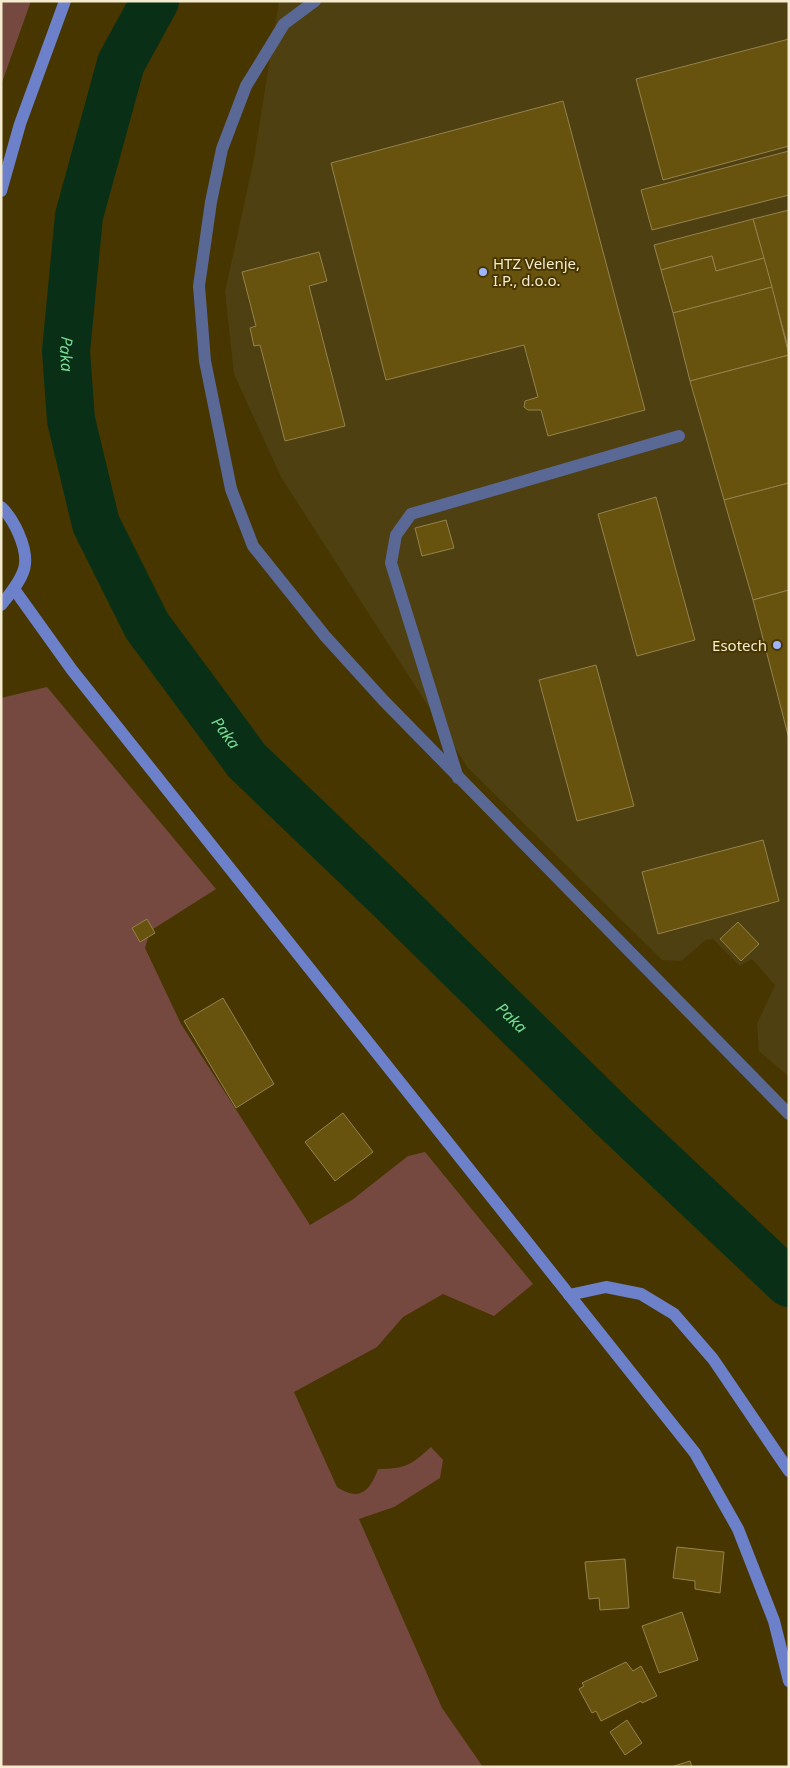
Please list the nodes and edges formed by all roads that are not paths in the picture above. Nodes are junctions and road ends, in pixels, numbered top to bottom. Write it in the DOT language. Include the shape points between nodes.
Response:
graph roads {
  1 [pos="65,1"];
  2 [pos="315,1"];
  3 [pos="1,191"];
  4 [pos="679,436"];
  5 [pos="1,507"];
  6 [pos="14,589"];
  7 [pos="1,605"];
  8 [pos="458,778"];
  9 [pos="789,1114"];
  10 [pos="569,1295"];
  11 [pos="789,1471"];
  12 [pos="789,1681"];
  1 -- 3 [label="main road" via="20,124"];
  2 -- 8 [label="street" via="284,24 246,86 222,149 199,286 206,370 231,490 253,546 326,636"];
  4 -- 8 [label="street" via="411,514 396,535 391,562"];
  5 -- 6 [label="main road" via="20,533 25,565"];
  6 -- 7 [label="main road"];
  6 -- 10 [label="main road" via="72,670"];
  8 -- 9 [label="street"];
  10 -- 11 [label="main road" via="606,1286 641,1294 674,1314 713,1359"];
  10 -- 12 [label="main road" via="695,1453 738,1529 774,1621"];
}
